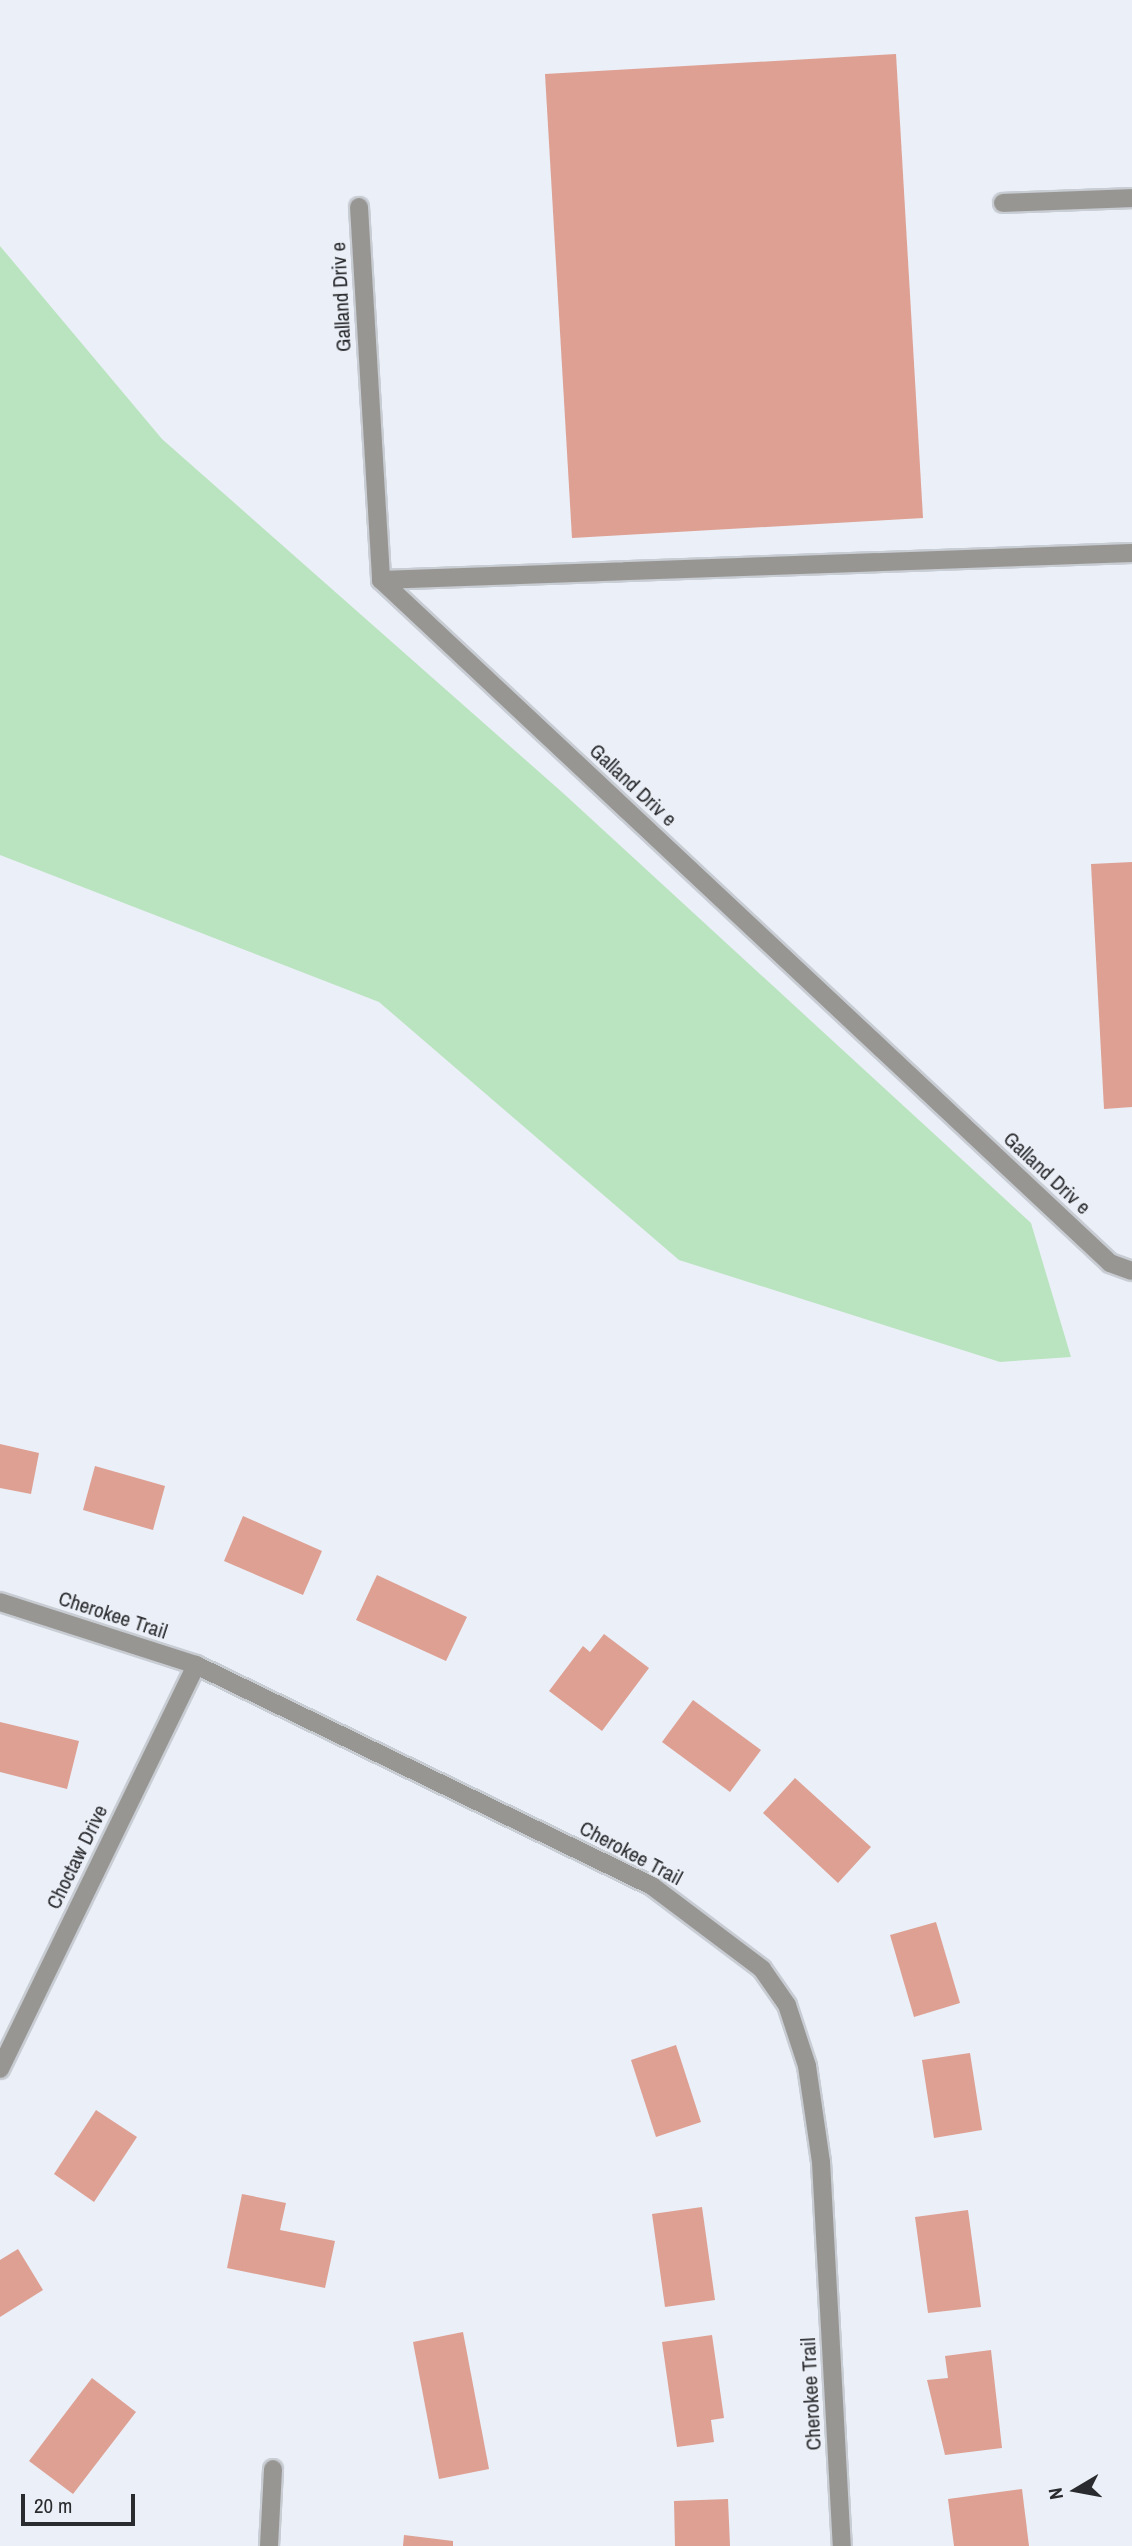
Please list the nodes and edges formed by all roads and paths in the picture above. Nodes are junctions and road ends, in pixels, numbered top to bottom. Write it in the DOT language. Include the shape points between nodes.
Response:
graph roads {
  1 [pos="1132,198"];
  2 [pos="1003,203"];
  3 [pos="359,207"];
  4 [pos="1132,553"];
  5 [pos="381,580"];
  6 [pos="1132,1271"];
  7 [pos="0,1602"];
  8 [pos="196,1665"];
  9 [pos="0,2069"];
  10 [pos="273,2469"];
  11 [pos="269,2546"];
  12 [pos="842,2546"];
  1 -- 2 [label="street"];
  3 -- 5 [label="street, Galland Driv e"];
  4 -- 5 [label="street"];
  5 -- 6 [label="street, Galland Driv e" via="1110,1263"];
  7 -- 8 [label="street, Cherokee Trail"];
  8 -- 9 [label="street, Choctaw Drive"];
  8 -- 12 [label="street, Cherokee Trail" via="652,1886 762,1969 787,2006 807,2066 821,2162"];
  10 -- 11 [label="street"];
}
